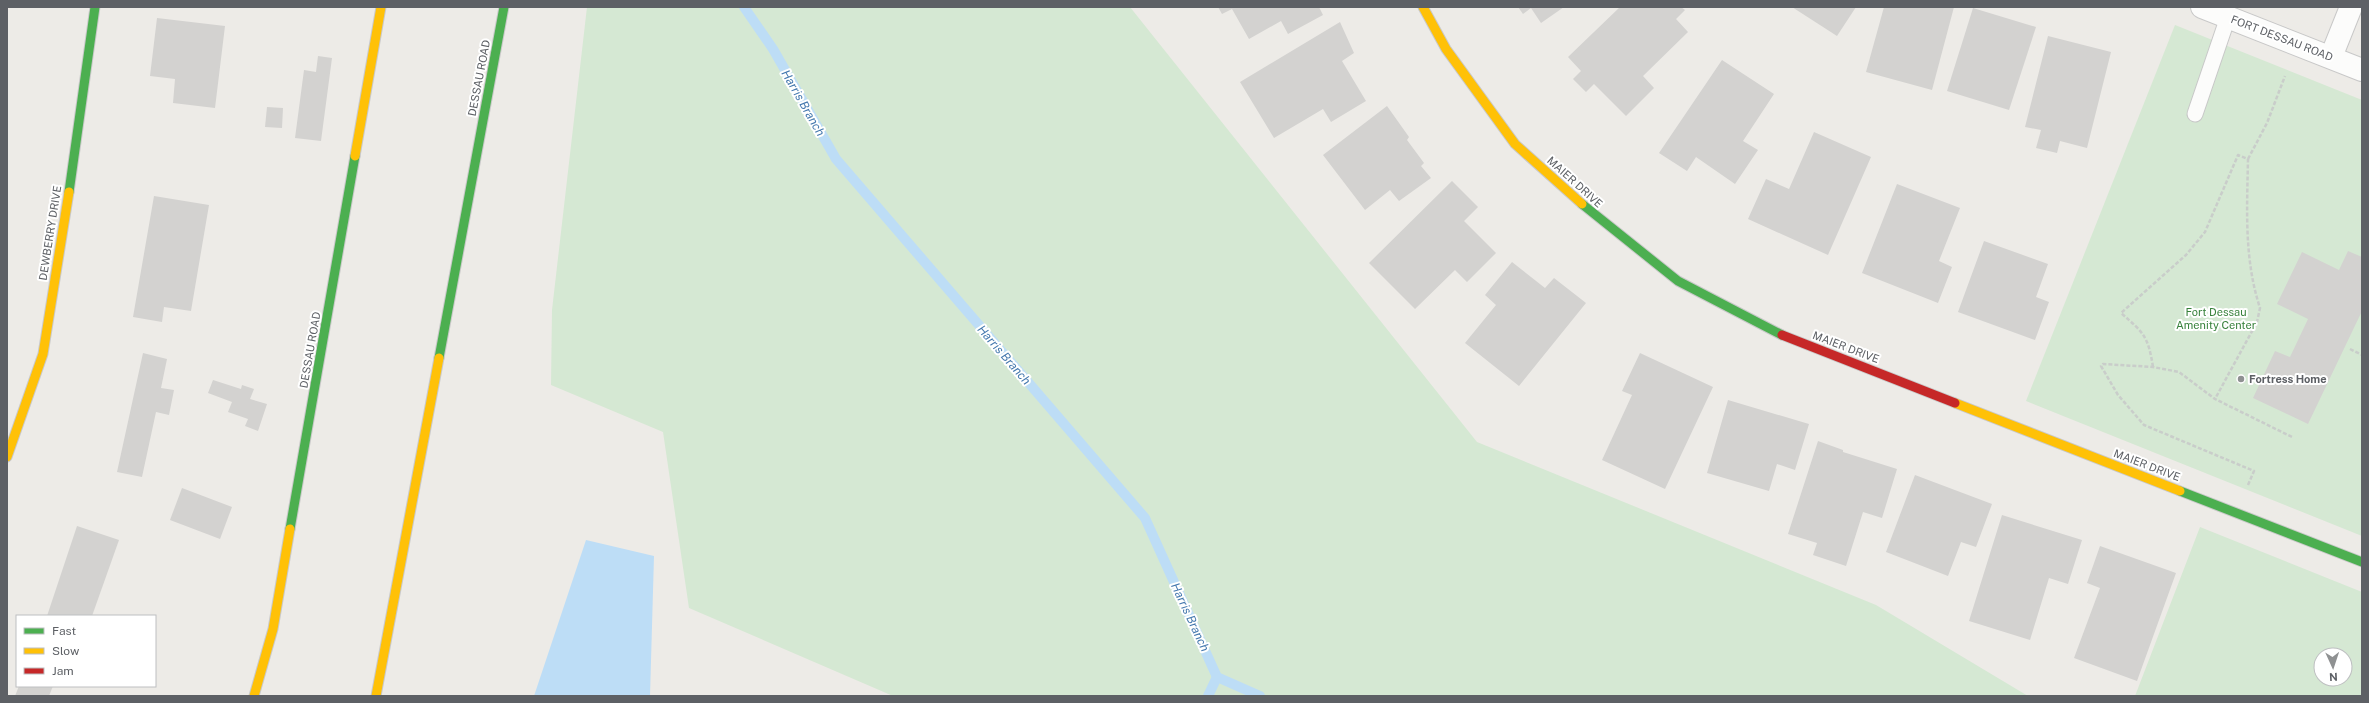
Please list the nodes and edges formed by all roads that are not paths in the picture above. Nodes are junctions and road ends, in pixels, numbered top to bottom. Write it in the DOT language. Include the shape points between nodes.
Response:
graph roads {
  1 [pos="95,7"];
  2 [pos="382,7"];
  3 [pos="504,7"];
  4 [pos="1423,7"];
  5 [pos="2202,7"];
  6 [pos="2351,7"];
  7 [pos="2228,17"];
  8 [pos="2331,57"];
  9 [pos="2362,70"];
  10 [pos="2195,114"];
  11 [pos="7,457"];
  12 [pos="2362,562"];
  13 [pos="254,696"];
  14 [pos="376,696"];
  1 -- 11 [label="street, DEWBERRY DRIVE" via="81,116 43,354"];
  2 -- 13 [label="street, DESSAU ROAD" via="273,629"];
  3 -- 14 [label="street, DESSAU ROAD"];
  4 -- 12 [label="street, MAIER DRIVE" via="1446,49 1515,144 1596,216 1678,281 1769,330"];
  5 -- 7 [label="street, FORT DESSAU ROAD"];
  6 -- 8 [label="street"];
  7 -- 8 [label="street, FORT DESSAU ROAD"];
  7 -- 10 [label="lane"];
  8 -- 9 [label="street, FORT DESSAU ROAD"];
}
